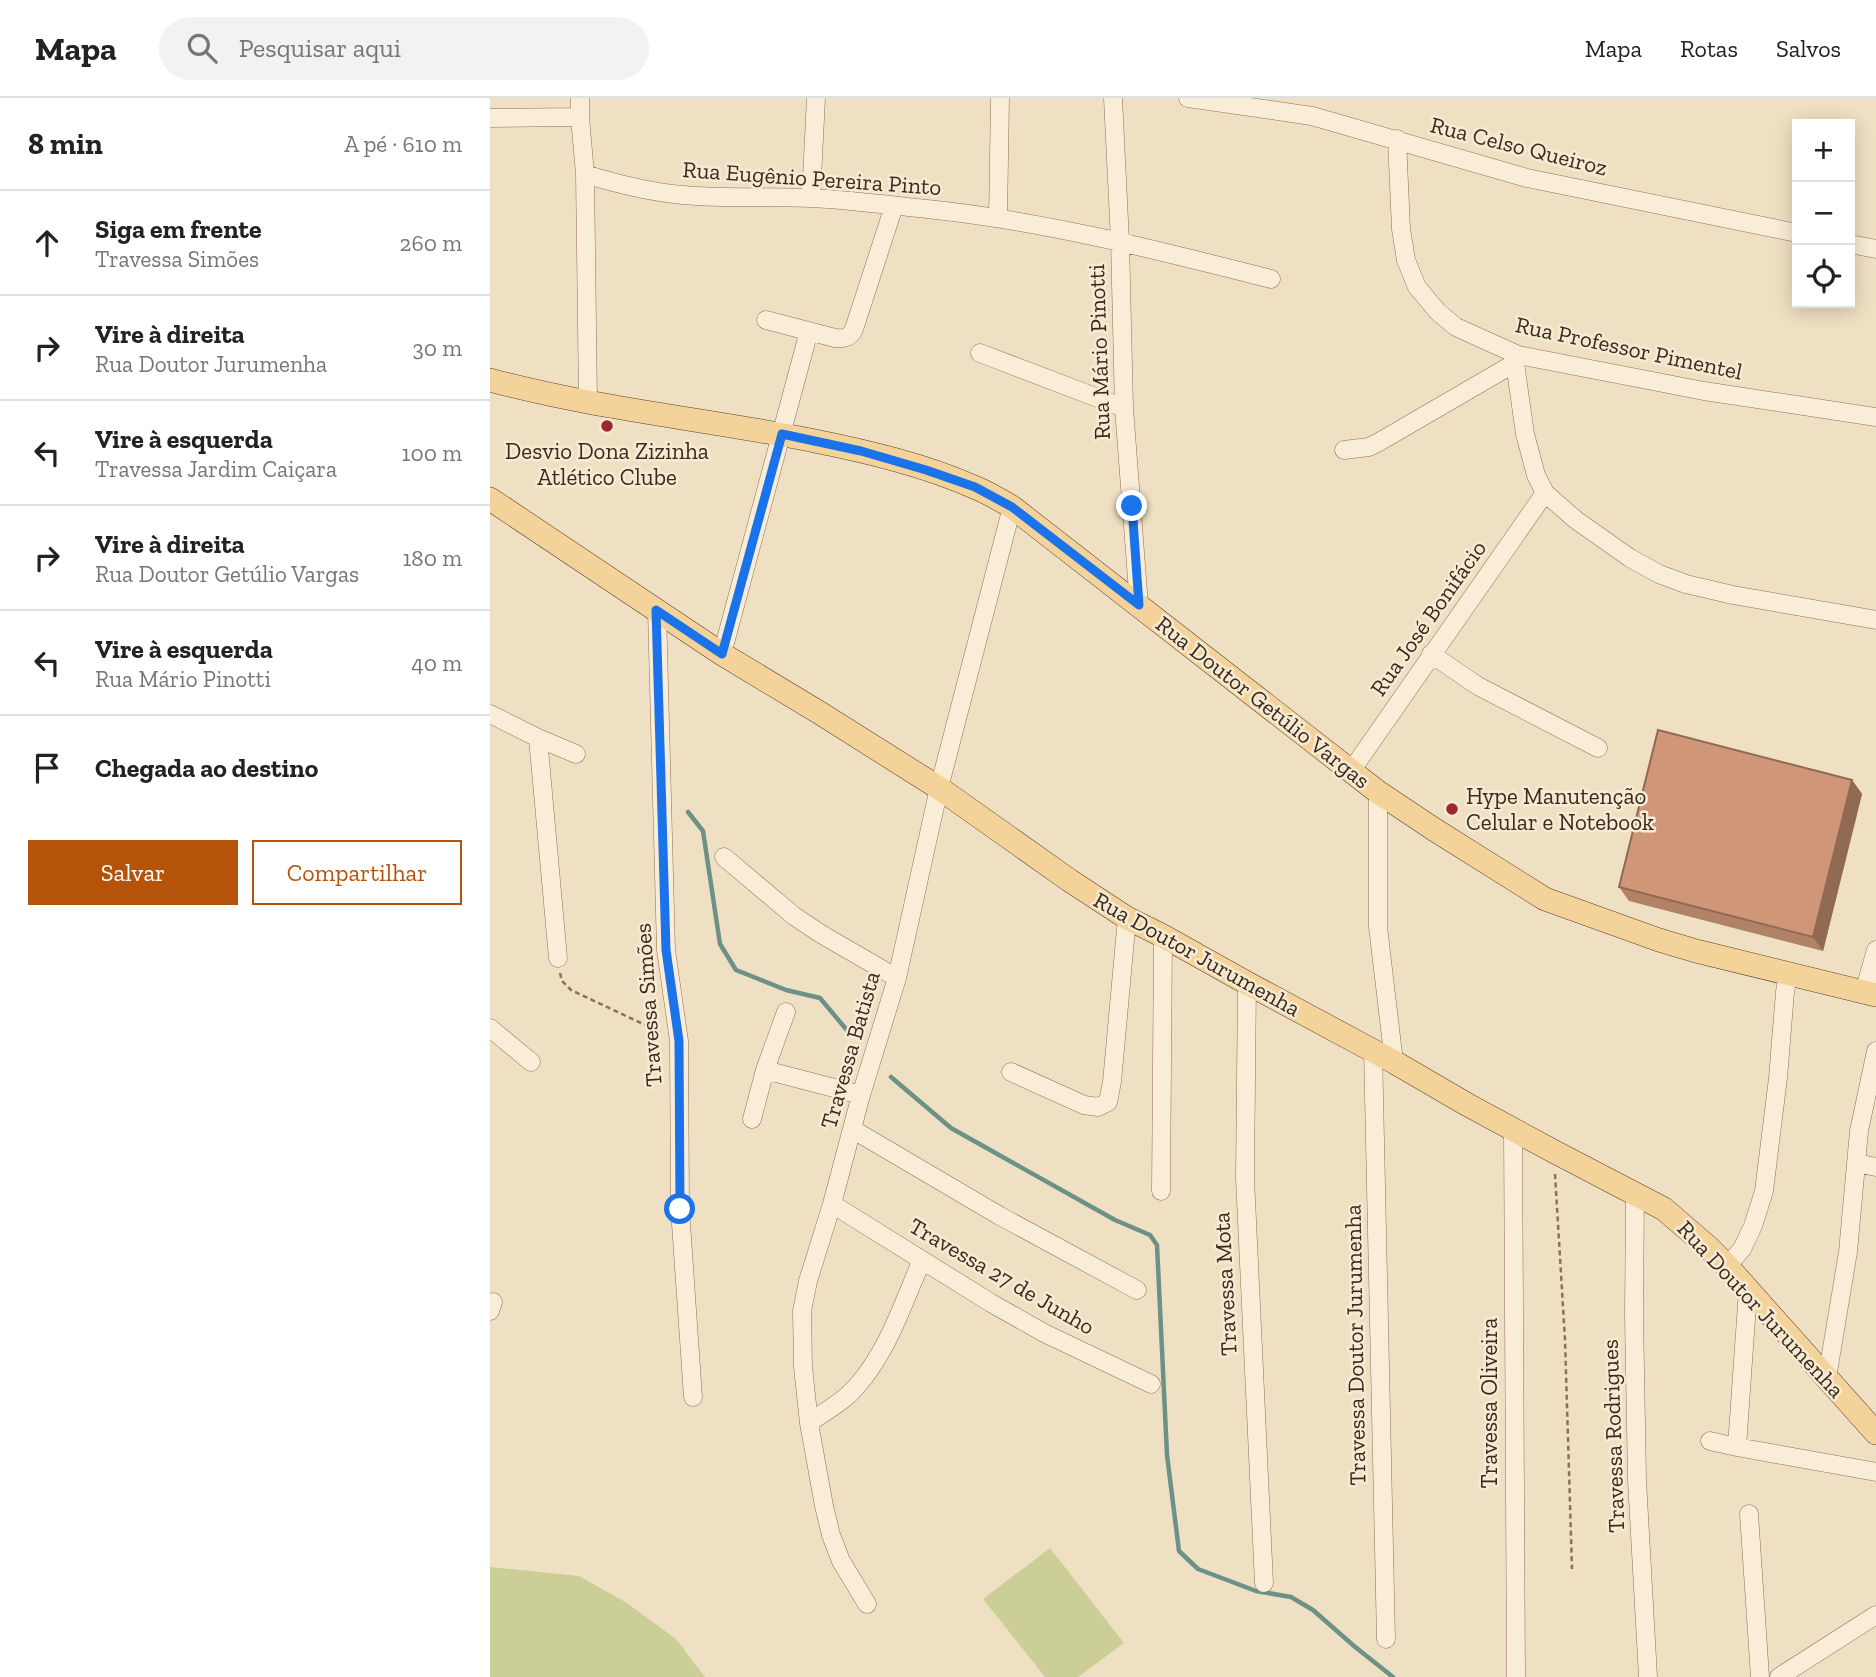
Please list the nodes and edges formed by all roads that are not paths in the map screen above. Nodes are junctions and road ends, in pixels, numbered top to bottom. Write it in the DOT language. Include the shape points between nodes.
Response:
graph roads {
  1 [pos="580,98"];
  2 [pos="816,98"];
  3 [pos="1000,98"];
  4 [pos="1113,98"];
  5 [pos="1188,98"];
  6 [pos="580,117"];
  7 [pos="490,118"];
  8 [pos="1397,139"];
  9 [pos="584,174"];
  10 [pos="811,198"];
  11 [pos="894,206"];
  12 [pos="998,218"];
  13 [pos="1792,232"];
  14 [pos="1120,241"];
  15 [pos="1855,245"];
  16 [pos="1876,249"];
  17 [pos="1271,279"];
  18 [pos="766,320"];
  19 [pos="809,331"];
  20 [pos="979,353"];
  21 [pos="1516,359"];
  22 [pos="490,380"];
  23 [pos="588,402"];
  24 [pos="1124,408"];
  25 [pos="1876,417"];
  26 [pos="782,434"];
  27 [pos="1344,450"];
  28 [pos="1545,493"];
  29 [pos="490,499"];
  30 [pos="1012,507"];
  31 [pos="1139,605"];
  32 [pos="656,610"];
  33 [pos="1876,620"];
  34 [pos="722,654"];
  35 [pos="1432,654"];
  36 [pos="490,714"];
  37 [pos="538,738"];
  38 [pos="1598,748"];
  39 [pos="576,754"];
  40 [pos="1351,771"];
  41 [pos="939,788"];
  42 [pos="1378,792"];
  43 [pos="724,857"];
  44 [pos="1127,918"];
  45 [pos="1163,936"];
  46 [pos="1876,950"];
  47 [pos="558,958"];
  48 [pos="1788,974"];
  49 [pos="897,978"];
  50 [pos="1247,983"];
  51 [pos="1870,993"];
  52 [pos="786,1012"];
  53 [pos="490,1028"];
  54 [pos="1373,1050"];
  55 [pos="1876,1051"];
  56 [pos="531,1062"];
  57 [pos="1394,1062"];
  58 [pos="765,1070"];
  59 [pos="1011,1072"];
  60 [pos="861,1095"];
  61 [pos="752,1119"];
  62 [pos="852,1129"];
  63 [pos="1513,1129"];
  64 [pos="1856,1163"];
  65 [pos="1876,1167"];
  66 [pos="1161,1191"];
  67 [pos="1635,1193"];
  68 [pos="832,1204"];
  69 [pos="922,1260"];
  70 [pos="1727,1266"];
  71 [pos="1137,1290"];
  72 [pos="1748,1290"];
  73 [pos="1827,1378"];
  74 [pos="1151,1384"];
  75 [pos="692,1397"];
  76 [pos="809,1423"];
  77 [pos="1876,1433"];
  78 [pos="1710,1441"];
  79 [pos="1737,1447"];
  80 [pos="1876,1472"];
  81 [pos="1749,1514"];
  82 [pos="1264,1583"];
  83 [pos="867,1604"];
  84 [pos="1876,1615"];
  85 [pos="1386,1639"];
  86 [pos="1516,1677"];
  87 [pos="1648,1677"];
  88 [pos="1760,1677"];
  89 [pos="1779,1677"];
  1 -- 6 [label="street"];
  2 -- 10 [label="street"];
  3 -- 12 [label="street"];
  4 -- 14 [label="street, Rua Mário Pinotti"];
  5 -- 8 [label="street, Rua Celso Queiroz" via="1312,116"];
  6 -- 7 [label="street"];
  6 -- 9 [label="street"];
  8 -- 13 [label="street, Rua Celso Queiroz" via="1527,178"];
  8 -- 21 [label="street, Rua Professor Pimentel" via="1405,260 1417,287 1456,327"];
  9 -- 10 [label="street, Rua Eugênio Pereira Pinto" via="685,196"];
  9 -- 23 [label="street"];
  10 -- 11 [label="street, Rua Eugênio Pereira Pinto"];
  11 -- 12 [label="street, Rua Eugênio Pereira Pinto"];
  11 -- 19 [label="street" via="852,333 844,339"];
  12 -- 14 [label="street, Rua Eugênio Pereira Pinto"];
  14 -- 17 [label="street, Rua Eugênio Pereira Pinto"];
  14 -- 24 [label="street, Rua Mário Pinotti"];
  15 -- 16 [label="street"];
  18 -- 19 [label="street"];
  19 -- 26 [label="street"];
  20 -- 24 [label="street"];
  21 -- 25 [label="street, Rua Professor Pimentel"];
  21 -- 27 [label="street" via="1380,442"];
  21 -- 28 [label="street" via="1525,434"];
  22 -- 23 [label="main road, Rua Doutor Getúlio Vargas"];
  23 -- 26 [label="main road, Rua Doutor Getúlio Vargas"];
  24 -- 31 [label="street, Rua Mário Pinotti"];
  26 -- 30 [label="main road, Rua Doutor Getúlio Vargas" via="926,470 975,487"];
  26 -- 34 [label="street"];
  28 -- 33 [label="street" via="1576,520 1659,574 1733,595"];
  28 -- 35 [label="street, Rua José Bonifácio"];
  29 -- 32 [label="main road, Rua Doutor Jurumenha"];
  30 -- 31 [label="main road, Rua Doutor Getúlio Vargas"];
  30 -- 41 [label="street, Travessa Batista"];
  31 -- 40 [label="main road, Rua Doutor Getúlio Vargas"];
  32 -- 34 [label="main road, Rua Doutor Jurumenha"];
  32 -- 75 [label="street, Travessa Simões" via="666,950 679,1041 680,1209"];
  34 -- 41 [label="main road, Rua Doutor Jurumenha"];
  35 -- 38 [label="street" via="1478,686"];
  35 -- 40 [label="street, Rua José Bonifácio"];
  36 -- 37 [label="street"];
  37 -- 39 [label="street"];
  37 -- 47 [label="street"];
  40 -- 42 [label="main road, Rua Doutor Getúlio Vargas"];
  41 -- 44 [label="main road, Rua Doutor Jurumenha"];
  41 -- 49 [label="street, Travessa Batista"];
  42 -- 48 [label="main road, Rua Doutor Getúlio Vargas" via="1545,899 1659,940"];
  42 -- 57 [label="street" via="1378,927"];
  43 -- 49 [label="street" via="794,916"];
  44 -- 45 [label="main road, Rua Doutor Jurumenha"];
  44 -- 59 [label="street" via="1108,1101 1098,1107 1084,1105"];
  45 -- 50 [label="main road, Rua Doutor Jurumenha"];
  45 -- 66 [label="street"];
  46 -- 51 [label="street"];
  48 -- 51 [label="main road, Rua Doutor Getúlio Vargas"];
  48 -- 70 [label="street" via="1765,1191 1742,1250"];
  49 -- 60 [label="street, Travessa Batista"];
  50 -- 54 [label="main road, Rua Doutor Jurumenha"];
  50 -- 82 [label="street, Travessa Mota" via="1245,1178"];
  52 -- 58 [label="street"];
  53 -- 56 [label="street"];
  54 -- 57 [label="main road, Rua Doutor Jurumenha"];
  54 -- 85 [label="street, Travessa Doutor Jurumenha"];
  55 -- 64 [label="street"];
  57 -- 63 [label="main road, Rua Doutor Jurumenha"];
  58 -- 60 [label="street"];
  58 -- 61 [label="street"];
  60 -- 62 [label="street, Travessa Batista"];
  62 -- 68 [label="street, Travessa Batista"];
  62 -- 71 [label="street"];
  63 -- 67 [label="main road, Rua Doutor Jurumenha"];
  63 -- 86 [label="street, Travessa Oliveira"];
  64 -- 65 [label="street"];
  64 -- 73 [label="street" via="1849,1252"];
  67 -- 70 [label="main road, Rua Doutor Jurumenha" via="1664,1209"];
  67 -- 87 [label="street, Travessa Rodrigues" via="1637,1480"];
  68 -- 69 [label="street, Travessa 27 de Junho"];
  68 -- 76 [label="street, Travessa Batista" via="802,1311"];
  69 -- 74 [label="street, Travessa 27 de Junho" via="1044,1333"];
  69 -- 76 [label="street" via="872,1366 842,1400"];
  70 -- 72 [label="main road, Rua Doutor Jurumenha"];
  72 -- 73 [label="main road, Rua Doutor Jurumenha"];
  72 -- 79 [label="street"];
  73 -- 77 [label="main road, Rua Doutor Jurumenha"];
  76 -- 83 [label="street, Travessa Batista" via="831,1535"];
  78 -- 79 [label="street"];
  79 -- 80 [label="street"];
  81 -- 88 [label="street"];
  84 -- 89 [label="street"];
}
